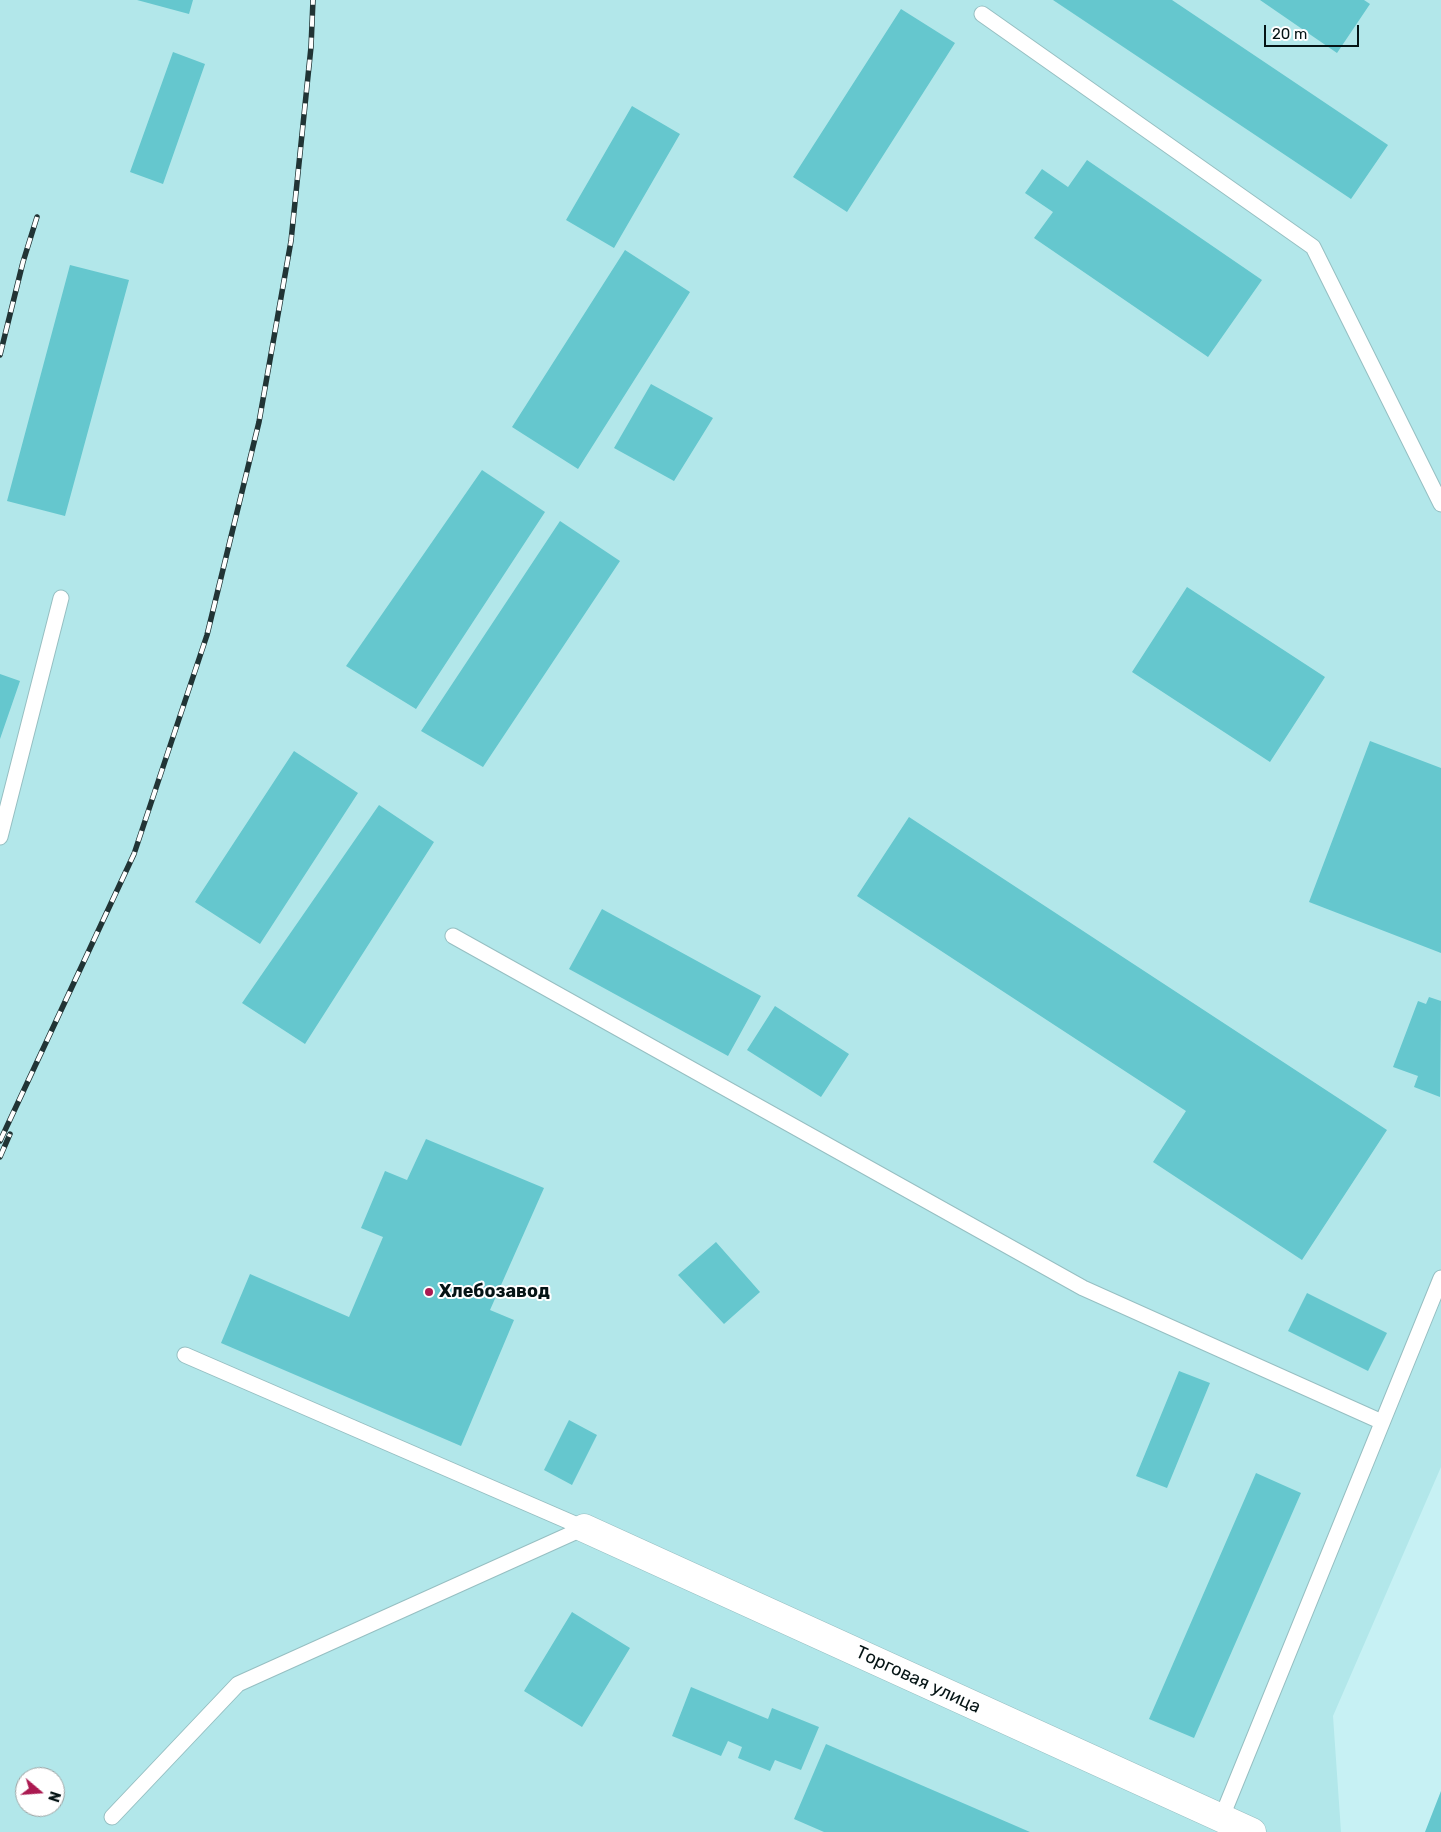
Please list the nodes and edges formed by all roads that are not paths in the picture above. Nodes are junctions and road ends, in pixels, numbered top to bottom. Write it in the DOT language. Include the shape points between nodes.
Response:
graph roads {
  1 [pos="982,14"];
  2 [pos="1441,504"];
  3 [pos="61,598"];
  4 [pos="0,837"];
  5 [pos="453,936"];
  6 [pos="1441,1278"];
  7 [pos="185,1354"];
  8 [pos="1382,1422"];
  9 [pos="584,1528"];
  10 [pos="112,1817"];
  11 [pos="1221,1819"];
  12 [pos="1252,1832"];
  1 -- 2 [label="lane" via="1314,247"];
  3 -- 4 [label="lane"];
  5 -- 8 [label="lane" via="1083,1288"];
  6 -- 8 [label="lane"];
  7 -- 9 [label="lane"];
  8 -- 11 [label="lane"];
  9 -- 10 [label="lane" via="238,1684"];
  9 -- 11 [label="street, Торговая улица"];
  11 -- 12 [label="street, Торговая улица"];
}
